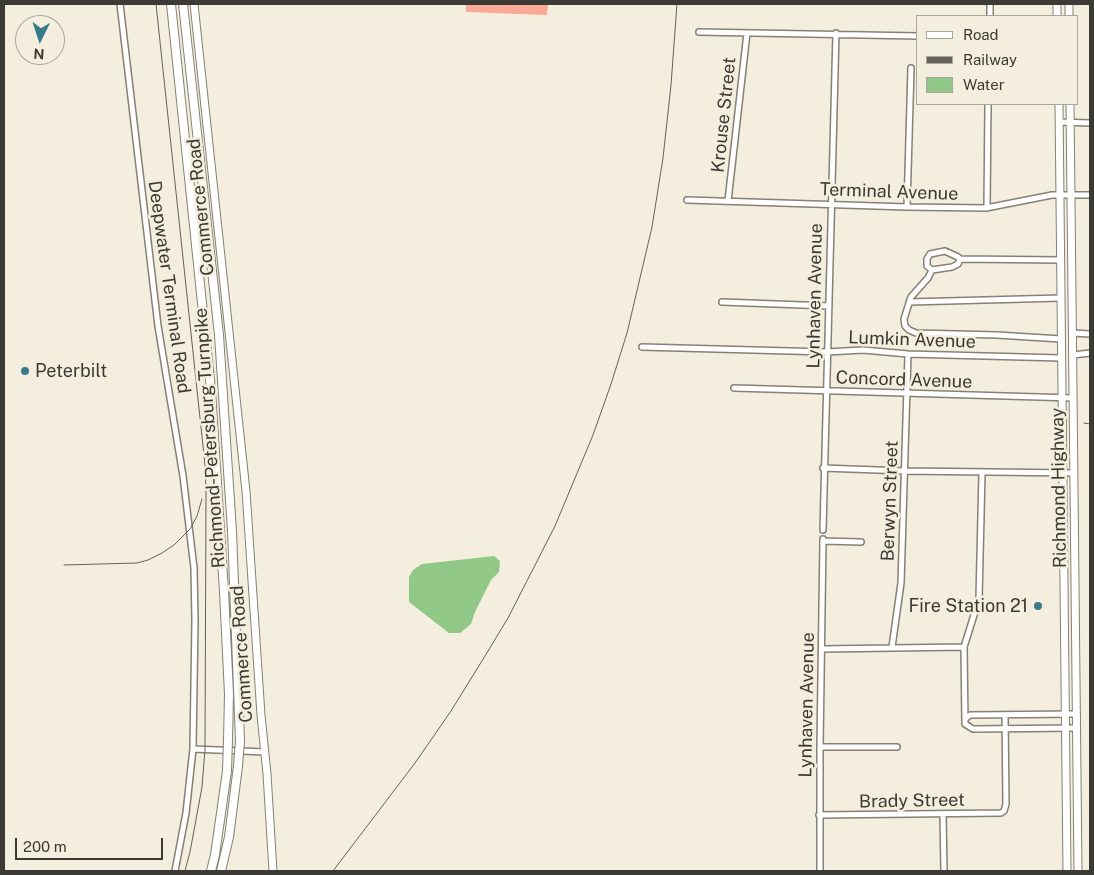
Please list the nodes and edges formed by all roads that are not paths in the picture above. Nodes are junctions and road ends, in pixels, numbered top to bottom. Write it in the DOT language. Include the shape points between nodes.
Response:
graph roads {
  1 [pos="120,4"];
  2 [pos="171,4"];
  3 [pos="183,4"];
  4 [pos="194,4"];
  5 [pos="198,4"];
  6 [pos="699,32"];
  7 [pos="747,33"];
  8 [pos="836,33"];
  9 [pos="916,36"];
  10 [pos="911,68"];
  11 [pos="988,105"];
  12 [pos="1059,105"];
  13 [pos="1070,105"];
  14 [pos="1059,122"];
  15 [pos="1070,122"];
  16 [pos="1090,123"];
  17 [pos="1071,194"];
  18 [pos="1060,195"];
  19 [pos="1090,195"];
  20 [pos="687,200"];
  21 [pos="728,201"];
  22 [pos="831,204"];
  23 [pos="907,207"];
  24 [pos="987,208"];
  25 [pos="960,259"];
  26 [pos="1060,260"];
  27 [pos="932,270"];
  28 [pos="1061,298"];
  29 [pos="722,302"];
  30 [pos="909,302"];
  31 [pos="829,306"];
  32 [pos="1072,333"];
  33 [pos="1090,334"];
  34 [pos="1061,339"];
  35 [pos="642,347"];
  36 [pos="828,352"];
  37 [pos="1090,353"];
  38 [pos="908,354"];
  39 [pos="1073,355"];
  40 [pos="1061,358"];
  41 [pos="734,388"];
  42 [pos="827,390"];
  43 [pos="907,394"];
  44 [pos="1062,398"];
  45 [pos="1073,398"];
  46 [pos="824,468"];
  47 [pos="905,471"];
  48 [pos="982,473"];
  49 [pos="1074,473"];
  50 [pos="1063,474"];
  51 [pos="823,530"];
  52 [pos="861,542"];
  53 [pos="892,647"];
  54 [pos="964,647"];
  55 [pos="822,649"];
  56 [pos="1065,714"];
  57 [pos="1077,714"];
  58 [pos="1005,715"];
  59 [pos="966,718"];
  60 [pos="1005,728"];
  61 [pos="1066,728"];
  62 [pos="1077,728"];
  63 [pos="264,736"];
  64 [pos="820,747"];
  65 [pos="897,747"];
  66 [pos="194,749"];
  67 [pos="265,752"];
  68 [pos="943,814"];
  69 [pos="819,815"];
  70 [pos="175,871"];
  71 [pos="210,871"];
  72 [pos="221,871"];
  73 [pos="272,871"];
  74 [pos="820,871"];
  75 [pos="944,871"];
  76 [pos="1067,871"];
  77 [pos="1078,871"];
  1 -- 66 [label="street, Deepwater Terminal Road" via="158,326 183,476 194,568"];
  2 -- 71 [label="highway, Richmond-Petersburg Turnpike, bridge" via="210,390 229,694 226,771"];
  3 -- 72 [label="highway, Richmond-Petersburg Turnpike, bridge" via="219,335 232,531 240,741 229,837"];
  4 -- 63 [label="main road, Commerce Road" via="246,491"];
  5 -- 63 [label="main road, Commerce Road" via="253,528"];
  6 -- 7 [label="street"];
  7 -- 8 [label="street"];
  7 -- 21 [label="street, Krouse Street"];
  8 -- 9 [label="street"];
  8 -- 22 [label="street, Lynhaven Avenue"];
  10 -- 23 [label="street"];
  11 -- 24 [label="street"];
  12 -- 14 [label="main road, Richmond Highway"];
  13 -- 15 [label="main road, Richmond Highway"];
  14 -- 15 [label="street"];
  14 -- 18 [label="main road, Richmond Highway"];
  15 -- 16 [label="street"];
  15 -- 17 [label="main road, Richmond Highway"];
  17 -- 18 [label="street, Terminal Avenue"];
  17 -- 19 [label="street, Terminal Avenue"];
  17 -- 32 [label="main road, Richmond Highway"];
  18 -- 24 [label="street, Terminal Avenue"];
  18 -- 26 [label="main road, Richmond Highway"];
  20 -- 21 [label="street, Terminal Avenue"];
  21 -- 22 [label="street, Terminal Avenue"];
  22 -- 23 [label="street, Terminal Avenue"];
  22 -- 31 [label="street, Lynhaven Avenue"];
  23 -- 24 [label="street, Terminal Avenue"];
  25 -- 26 [label="street"];
  25 -- 27 [label="street" via="952,267"];
  25 -- 27 [label="street" via="953,253 935,252 927,259 927,266"];
  26 -- 28 [label="main road, Richmond Highway"];
  27 -- 30 [label="street"];
  28 -- 30 [label="street"];
  28 -- 34 [label="main road, Richmond Highway"];
  29 -- 31 [label="street"];
  30 -- 34 [label="street" via="904,323 916,333"];
  31 -- 36 [label="street, Lynhaven Avenue"];
  32 -- 33 [label="street"];
  32 -- 39 [label="main road, Richmond Highway"];
  34 -- 40 [label="main road, Richmond Highway"];
  35 -- 36 [label="street, Lumkin Avenue"];
  36 -- 38 [label="street, Lumkin Avenue" via="864,350"];
  36 -- 42 [label="street, Lynhaven Avenue"];
  37 -- 39 [label="street"];
  38 -- 40 [label="street, Lumkin Avenue"];
  38 -- 43 [label="street, Berwyn Street"];
  39 -- 45 [label="main road, Richmond Highway"];
  40 -- 44 [label="main road, Richmond Highway"];
  41 -- 42 [label="street, Concord Avenue"];
  42 -- 43 [label="street, Concord Avenue"];
  42 -- 46 [label="street, Lynhaven Avenue"];
  43 -- 44 [label="street, Concord Avenue"];
  43 -- 47 [label="street, Berwyn Street"];
  44 -- 45 [label="street, Concord Avenue"];
  44 -- 50 [label="main road, Richmond Highway"];
  45 -- 49 [label="main road, Richmond Highway"];
  46 -- 47 [label="street"];
  46 -- 51 [label="street, Lynhaven Avenue"];
  47 -- 48 [label="street"];
  47 -- 53 [label="street, Berwyn Street" via="901,583"];
  48 -- 50 [label="street"];
  48 -- 54 [label="street" via="979,599"];
  49 -- 50 [label="street"];
  49 -- 57 [label="main road, Richmond Highway"];
  50 -- 56 [label="main road, Richmond Highway"];
  52 -- 55 [label="street, Lynhaven Avenue" via="823,540"];
  53 -- 54 [label="street"];
  53 -- 55 [label="street"];
  54 -- 59 [label="street"];
  55 -- 64 [label="street, Lynhaven Avenue"];
  56 -- 57 [label="street"];
  56 -- 58 [label="street"];
  56 -- 61 [label="main road, Richmond Highway"];
  57 -- 62 [label="main road, Richmond Highway"];
  58 -- 59 [label="street" via="970,715"];
  58 -- 60 [label="street"];
  59 -- 60 [label="street" via="965,724 970,728"];
  60 -- 61 [label="street"];
  60 -- 68 [label="street, Brady Street" via="1004,811 997,814"];
  61 -- 62 [label="street"];
  61 -- 76 [label="main road, Richmond Highway"];
  62 -- 77 [label="main road, Richmond Highway"];
  63 -- 67 [label="main road, Commerce Road"];
  64 -- 65 [label="street"];
  64 -- 69 [label="street, Lynhaven Avenue"];
  66 -- 67 [label="street"];
  66 -- 70 [label="street, Deepwater Terminal Road"];
  67 -- 73 [label="main road, Commerce Road"];
  68 -- 69 [label="street, Brady Street"];
  68 -- 75 [label="street"];
  69 -- 74 [label="street, Lynhaven Avenue"];
}
